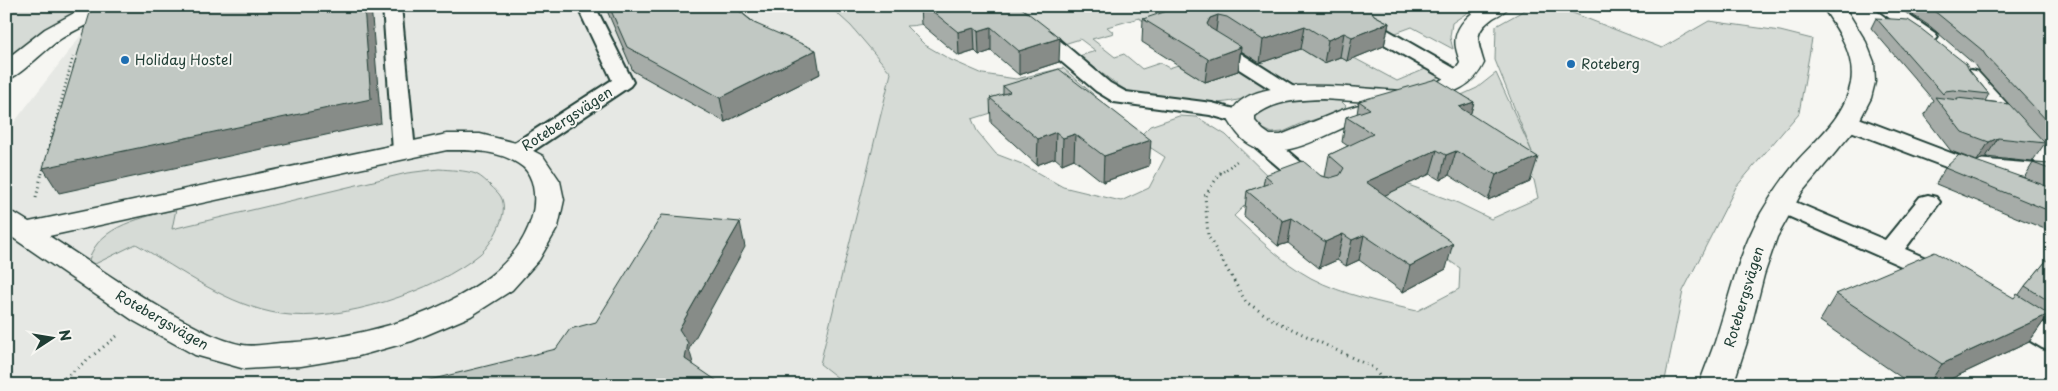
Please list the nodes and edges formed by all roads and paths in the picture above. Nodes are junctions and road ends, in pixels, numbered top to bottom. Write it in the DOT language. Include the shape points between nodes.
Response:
graph roads {
  1 [pos="106,6"];
  2 [pos="392,6"];
  3 [pos="586,6"];
  4 [pos="1498,6"];
  5 [pos="1833,6"];
  6 [pos="1882,6"];
  7 [pos="1377,32"];
  8 [pos="1044,37"];
  9 [pos="1216,46"];
  10 [pos="74,52"];
  11 [pos="6,73"];
  12 [pos="1459,79"];
  13 [pos="1290,92"];
  14 [pos="1121,98"];
  15 [pos="1415,98"];
  16 [pos="1098,111"];
  17 [pos="1976,112"];
  18 [pos="2005,114"];
  19 [pos="1242,118"];
  20 [pos="1848,122"];
  21 [pos="1262,140"];
  22 [pos="404,151"];
  23 [pos="516,152"];
  24 [pos="1956,163"];
  25 [pos="2052,167"];
  26 [pos="2052,172"];
  27 [pos="2034,192"];
  28 [pos="1325,194"];
  29 [pos="1928,202"];
  30 [pos="1780,204"];
  31 [pos="14,225"];
  32 [pos="1889,252"];
  33 [pos="1962,285"];
  34 [pos="1986,300"];
  35 [pos="145,313"];
  36 [pos="2052,341"];
  37 [pos="56,385"];
  38 [pos="1385,385"];
  39 [pos="1716,385"];
  1 -- 11 [label="street" via="51,34"];
  2 -- 22 [label="lane"];
  3 -- 23 [label="lane, Rotebergsvägen" via="623,82"];
  4 -- 12 [label="street" via="1469,27 1466,38 1472,63 1468,72"];
  5 -- 20 [label="street, Rotebergsvägen" via="1845,23 1861,60 1863,80 1858,103"];
  6 -- 18 [label="lane" via="1923,33 1960,64"];
  7 -- 12 [label="lane"];
  8 -- 14 [label="lane" via="1103,87"];
  9 -- 13 [label="lane"];
  10 -- 31 [label="path" via="34,206"];
  12 -- 15 [label="street"];
  13 -- 15 [label="street"];
  13 -- 19 [label="street" via="1256,102 1244,111"];
  14 -- 16 [label="lane"];
  14 -- 19 [label="lane" via="1212,109"];
  15 -- 21 [label="street" via="1362,111 1291,140 1271,143"];
  17 -- 18 [label="lane"];
  18 -- 25 [label="lane"];
  19 -- 21 [label="street" via="1250,133"];
  20 -- 24 [label="lane"];
  20 -- 30 [label="street, Rotebergsvägen" via="1798,178"];
  21 -- 28 [label="lane"];
  21 -- 38 [label="path" via="1220,173 1205,196 1208,236 1246,302 1275,321 1374,368"];
  22 -- 23 [label="street, Rotebergsvägen" via="447,142 480,142"];
  22 -- 31 [label="street, Rotebergsvägen"];
  23 -- 35 [label="street, Rotebergsvägen" via="534,162 546,181 550,200 544,227 528,253 501,283 460,308 401,333 355,346 301,354 245,357 206,348"];
  24 -- 26 [label="lane"];
  24 -- 27 [label="lane"];
  29 -- 32 [label="lane"];
  30 -- 32 [label="lane"];
  30 -- 39 [label="street, Rotebergsvägen" via="1762,238 1746,282"];
  31 -- 35 [label="street, Rotebergsvägen"];
  32 -- 33 [label="lane"];
  34 -- 36 [label="lane"];
  35 -- 37 [label="path"];
}
